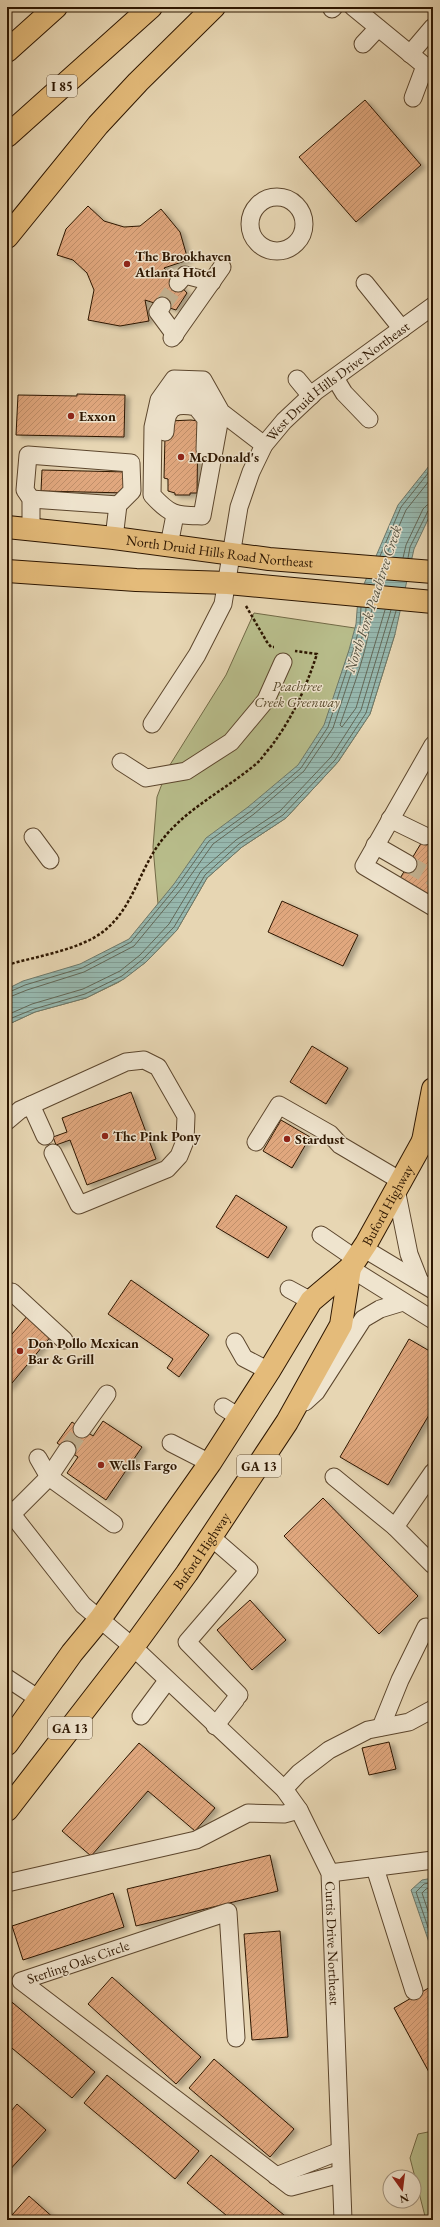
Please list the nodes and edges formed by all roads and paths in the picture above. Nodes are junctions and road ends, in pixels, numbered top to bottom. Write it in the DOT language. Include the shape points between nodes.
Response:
graph roads {
  1 [pos="56,7"];
  2 [pos="151,7"];
  3 [pos="214,7"];
  4 [pos="353,7"];
  5 [pos="433,26"];
  6 [pos="378,28"];
  7 [pos="363,44"];
  8 [pos="7,51"];
  9 [pos="410,54"];
  10 [pos="429,67"];
  11 [pos="413,98"];
  12 [pos="7,136"];
  13 [pos="7,237"];
  14 [pos="222,267"];
  15 [pos="212,282"];
  16 [pos="178,283"];
  17 [pos="365,283"];
  18 [pos="162,306"];
  19 [pos="433,306"];
  20 [pos="402,329"];
  21 [pos="335,378"];
  22 [pos="297,379"];
  23 [pos="311,396"];
  24 [pos="213,416"];
  25 [pos="369,418"];
  26 [pos="264,445"];
  27 [pos="31,500"];
  28 [pos="118,505"];
  29 [pos="169,511"];
  30 [pos="17,528"];
  31 [pos="114,538"];
  32 [pos="169,545"];
  33 [pos="232,553"];
  34 [pos="7,570"];
  35 [pos="433,572"];
  36 [pos="228,583"];
  37 [pos="433,602"];
  38 [pos="246,606"];
  39 [pos="285,653"];
  40 [pos="152,724"];
  41 [pos="433,745"];
  42 [pos="121,762"];
  43 [pos="390,819"];
  44 [pos="425,836"];
  45 [pos="33,837"];
  46 [pos="376,845"];
  47 [pos="50,860"];
  48 [pos="408,864"];
  49 [pos="433,907"];
  50 [pos="7,965"];
  51 [pos="433,1089"];
  52 [pos="31,1105"];
  53 [pos="7,1121"];
  54 [pos="45,1136"];
  55 [pos="428,1137"];
  56 [pos="256,1142"];
  57 [pos="52,1153"];
  58 [pos="398,1185"];
  59 [pos="321,1235"];
  60 [pos="356,1258"];
  61 [pos="426,1286"];
  62 [pos="289,1289"];
  63 [pos="12,1292"];
  64 [pos="311,1301"];
  65 [pos="403,1302"];
  66 [pos="432,1315"];
  67 [pos="64,1340"];
  68 [pos="235,1342"];
  69 [pos="269,1371"];
  70 [pos="107,1394"];
  71 [pos="297,1404"];
  72 [pos="82,1428"];
  73 [pos="171,1443"];
  74 [pos="67,1450"];
  75 [pos="38,1458"];
  76 [pos="210,1463"];
  77 [pos="433,1472"];
  78 [pos="49,1477"];
  79 [pos="334,1477"];
  80 [pos="10,1511"];
  81 [pos="114,1524"];
  82 [pos="396,1527"];
  83 [pos="211,1537"];
  84 [pos="433,1564"];
  85 [pos="100,1619"];
  86 [pos="433,1630"];
  87 [pos="133,1647"];
  88 [pos="7,1678"];
  89 [pos="167,1681"];
  90 [pos="39,1699"];
  91 [pos="433,1709"];
  92 [pos="141,1716"];
  93 [pos="215,1726"];
  94 [pos="374,1728"];
  95 [pos="9,1737"];
  96 [pos="284,1789"];
  97 [pos="7,1810"];
  98 [pos="299,1810"];
  99 [pos="433,1860"];
  100 [pos="375,1868"];
  101 [pos="330,1873"];
  102 [pos="7,1883"];
  103 [pos="414,1991"];
  104 [pos="236,2038"];
  105 [pos="340,2151"];
  106 [pos="311,2163"];
  107 [pos="340,2174"];
  108 [pos="276,2176"];
  109 [pos="315,2181"];
  110 [pos="343,2220"];
  1 -- 8 [label="main road"];
  2 -- 12 [label="main road, I 85"];
  3 -- 13 [label="main road" via="98,125"];
  4 -- 6 [label="street"];
  5 -- 9 [label="street"];
  6 -- 7 [label="street"];
  6 -- 9 [label="street"];
  9 -- 10 [label="street"];
  10 -- 11 [label="street"];
  14 -- 15 [label="street"];
  15 -- 16 [label="street" via="185,275"];
  15 -- 18 [label="street" via="174,337 158,312"];
  17 -- 20 [label="street"];
  19 -- 20 [label="street, West Druid Hills Drive Northeast"];
  20 -- 21 [label="street, West Druid Hills Drive Northeast"];
  21 -- 23 [label="street, West Druid Hills Drive Northeast"];
  21 -- 25 [label="street" via="344,393"];
  22 -- 23 [label="street"];
  23 -- 26 [label="street, West Druid Hills Drive Northeast" via="284,421"];
  24 -- 26 [label="street"];
  24 -- 29 [label="street" via="208,485 202,516"];
  24 -- 29 [label="street" via="189,405 177,406 166,415"];
  24 -- 29 [label="street" via="203,380 174,379 160,400 153,427 152,495"];
  26 -- 33 [label="street, West Druid Hills Drive Northeast" via="239,507"];
  27 -- 28 [label="street"];
  27 -- 28 [label="street" via="25,490 28,455 131,463 132,491"];
  27 -- 30 [label="street" via="31,521"];
  28 -- 31 [label="street"];
  29 -- 32 [label="street"];
  30 -- 31 [label="main road, North Druid Hills Road Northeast"];
  31 -- 32 [label="main road, North Druid Hills Road Northeast"];
  32 -- 33 [label="main road, North Druid Hills Road Northeast"];
  33 -- 35 [label="main road, North Druid Hills Road Northeast" via="269,560"];
  33 -- 36 [label="street, West Druid Hills Drive Northeast"];
  34 -- 36 [label="main road, North Druid Hills Road Northeast" via="136,580"];
  36 -- 37 [label="main road, North Druid Hills Road Northeast"];
  36 -- 40 [label="street, West Druid Hills Drive Northeast" via="223,604 197,655"];
  38 -- 39 [label="path" via="271,646"];
  39 -- 42 [label="street" via="266,700 231,742 186,771 146,778"];
  39 -- 50 [label="path" via="317,654 305,691 282,732 257,763 199,805 162,839 150,857 131,899 119,917 103,932 85,943"];
  41 -- 43 [label="street"];
  43 -- 44 [label="street"];
  43 -- 46 [label="street"];
  45 -- 47 [label="street"];
  46 -- 48 [label="street"];
  46 -- 49 [label="street" via="364,866"];
  51 -- 55 [label="main road, Buford Highway / GA 13"];
  52 -- 53 [label="street"];
  52 -- 54 [label="street"];
  52 -- 57 [label="street" via="126,1062 144,1060 158,1067 186,1116 185,1141 179,1156 167,1169 79,1205"];
  55 -- 58 [label="main road, Buford Highway / GA 13"];
  56 -- 58 [label="street" via="279,1105 330,1134 340,1145"];
  58 -- 60 [label="main road, Buford Highway / GA 13"];
  58 -- 61 [label="street" via="409,1254"];
  59 -- 60 [label="street"];
  60 -- 61 [label="street"];
  60 -- 64 [label="main road, Buford Highway / GA 13"];
  60 -- 65 [label="street"];
  60 -- 71 [label="main road, Buford Highway / GA 13" via="341,1325"];
  62 -- 64 [label="street"];
  63 -- 67 [label="street"];
  64 -- 69 [label="main road, Buford Highway / GA 13"];
  65 -- 66 [label="street"];
  65 -- 71 [label="street" via="380,1309 362,1319 316,1392 307,1401"];
  68 -- 69 [label="street" via="244,1358"];
  69 -- 76 [label="main road, Buford Highway / GA 13" via="231,1412"];
  70 -- 72 [label="street"];
  71 -- 83 [label="main road, Buford Highway / GA 13"];
  73 -- 76 [label="street"];
  74 -- 78 [label="street"];
  75 -- 78 [label="street"];
  76 -- 85 [label="main road, Buford Highway / GA 13"];
  77 -- 82 [label="street"];
  78 -- 80 [label="street"];
  78 -- 81 [label="street"];
  79 -- 82 [label="street"];
  80 -- 85 [label="street, Curtis Drive Northeast" via="83,1604"];
  82 -- 84 [label="street"];
  83 -- 87 [label="main road, Buford Highway / GA 13"];
  83 -- 93 [label="street" via="250,1570 187,1642 238,1697"];
  85 -- 87 [label="street, Curtis Drive Northeast"];
  85 -- 90 [label="main road, Buford Highway / GA 13"];
  86 -- 94 [label="street" via="426,1627"];
  87 -- 89 [label="street, Curtis Drive Northeast"];
  87 -- 97 [label="main road, Buford Highway / GA 13"];
  88 -- 90 [label="street"];
  89 -- 92 [label="street"];
  89 -- 93 [label="street, Curtis Drive Northeast"];
  90 -- 95 [label="main road, Buford Highway / GA 13"];
  91 -- 94 [label="street" via="409,1722"];
  93 -- 96 [label="street, Curtis Drive Northeast"];
  94 -- 96 [label="street" via="329,1750 299,1773"];
  96 -- 98 [label="street, Curtis Drive Northeast"];
  98 -- 101 [label="street, Curtis Drive Northeast"];
  98 -- 102 [label="street" via="284,1814 248,1813 196,1840"];
  99 -- 100 [label="street"];
  100 -- 101 [label="street"];
  100 -- 103 [label="street"];
  101 -- 105 [label="street, Curtis Drive Northeast"];
  104 -- 108 [label="street, Sterling Oaks Circle" via="228,1912 21,1981"];
  105 -- 106 [label="street"];
  105 -- 107 [label="street, Curtis Drive Northeast"];
  106 -- 108 [label="street"];
  106 -- 109 [label="street"];
  107 -- 109 [label="street, Sterling Oaks Circle"];
  107 -- 110 [label="street, Curtis Drive Northeast"];
  108 -- 109 [label="street, Sterling Oaks Circle" via="291,2187"];
}
